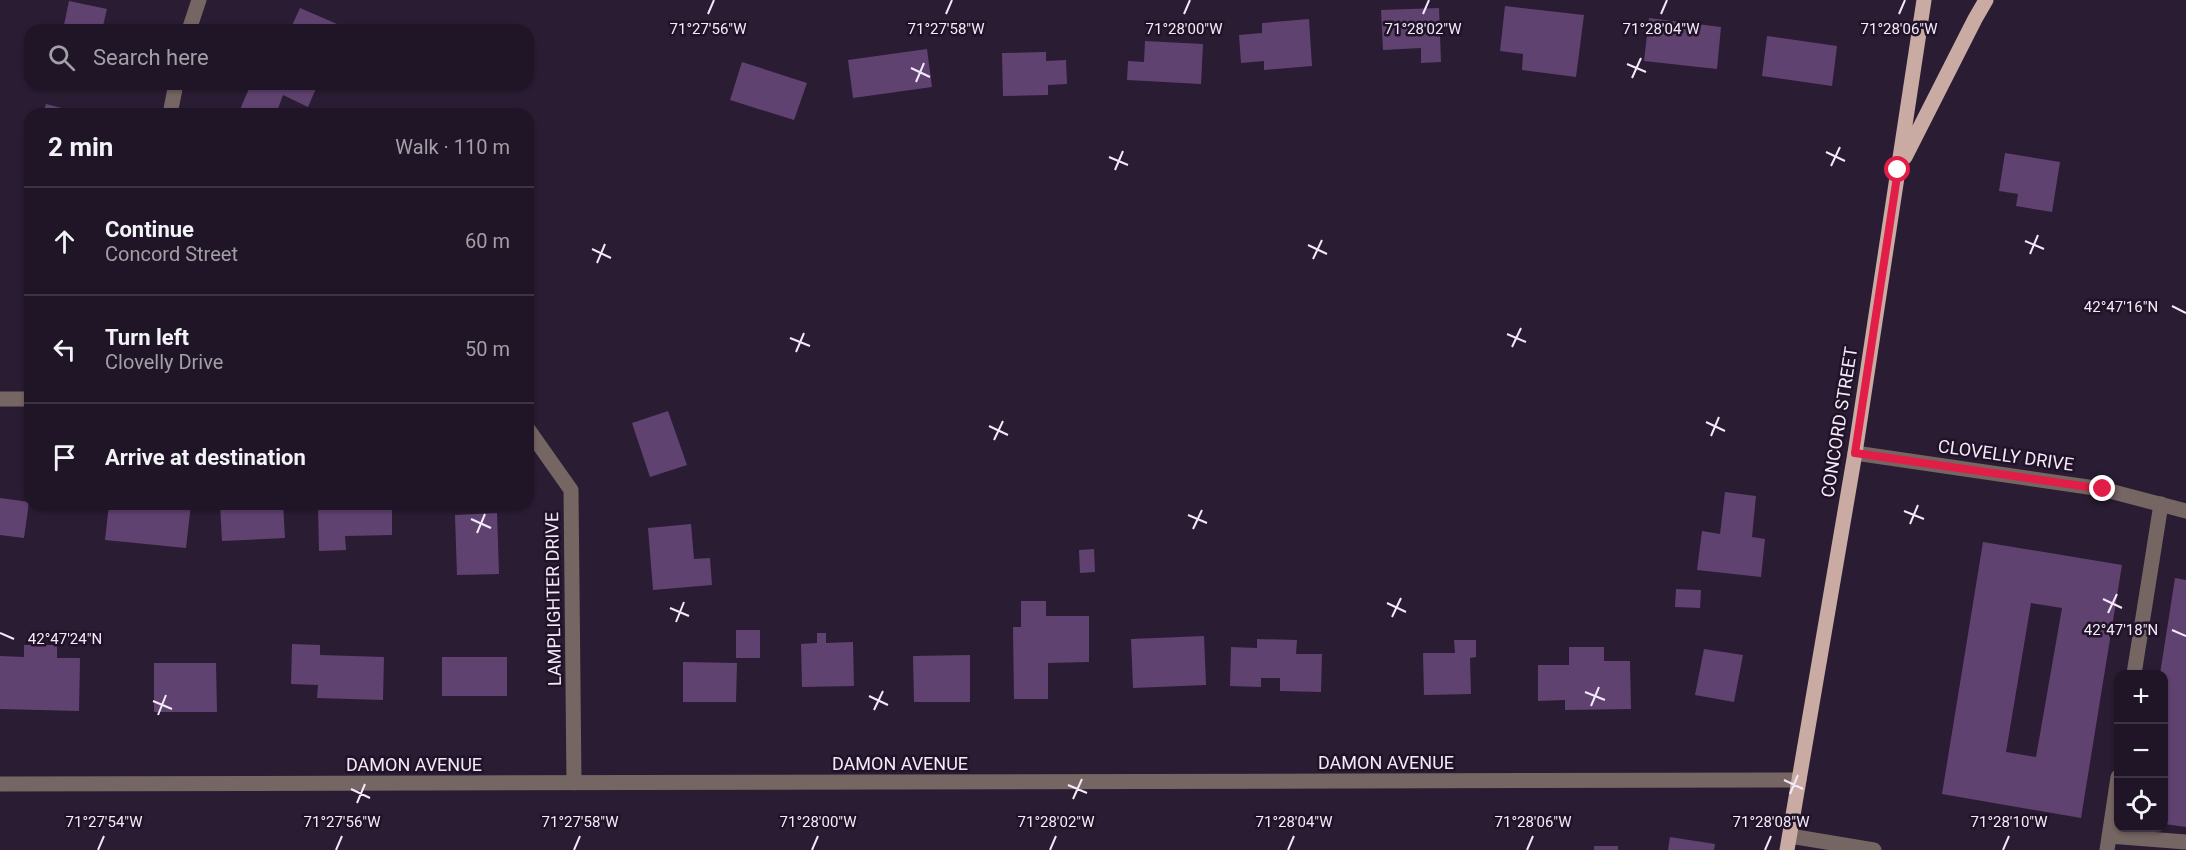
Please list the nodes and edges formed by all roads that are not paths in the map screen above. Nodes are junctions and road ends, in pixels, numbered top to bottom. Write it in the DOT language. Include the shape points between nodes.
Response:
graph roads {
  1 [pos="199,0"];
  2 [pos="1924,0"];
  3 [pos="1986,0"];
  4 [pos="191,24"];
  5 [pos="175,90"];
  6 [pos="171,108"];
  7 [pos="1898,170"];
  8 [pos="0,399"];
  9 [pos="24,399"];
  10 [pos="534,438"];
  11 [pos="1855,453"];
  12 [pos="2161,504"];
  13 [pos="2186,511"];
  14 [pos="2135,670"];
  15 [pos="2118,778"];
  16 [pos="1799,780"];
  17 [pos="574,783"];
  18 [pos="0,784"];
  19 [pos="2186,842"];
  20 [pos="1789,843"];
  21 [pos="2108,843"];
  22 [pos="1874,850"];
  1 -- 4 [label="street"];
  2 -- 7 [label="main road, CONCORD STREET"];
  3 -- 7 [label="main road"];
  5 -- 6 [label="street"];
  7 -- 11 [label="main road, CONCORD STREET"];
  8 -- 9 [label="street"];
  10 -- 17 [label="street, LAMPLIGHTER DRIVE" via="571,490"];
  11 -- 12 [label="street, CLOVELLY DRIVE" via="2103,489"];
  11 -- 16 [label="main road, CONCORD STREET"];
  12 -- 13 [label="street, CLOVELLY DRIVE"];
  12 -- 14 [label="street"];
  15 -- 21 [label="street"];
  16 -- 17 [label="street, DAMON AVENUE"];
  16 -- 20 [label="main road, CONCORD STREET"];
  17 -- 18 [label="street, DAMON AVENUE"];
  19 -- 21 [label="street"];
  20 -- 22 [label="street"];
}
